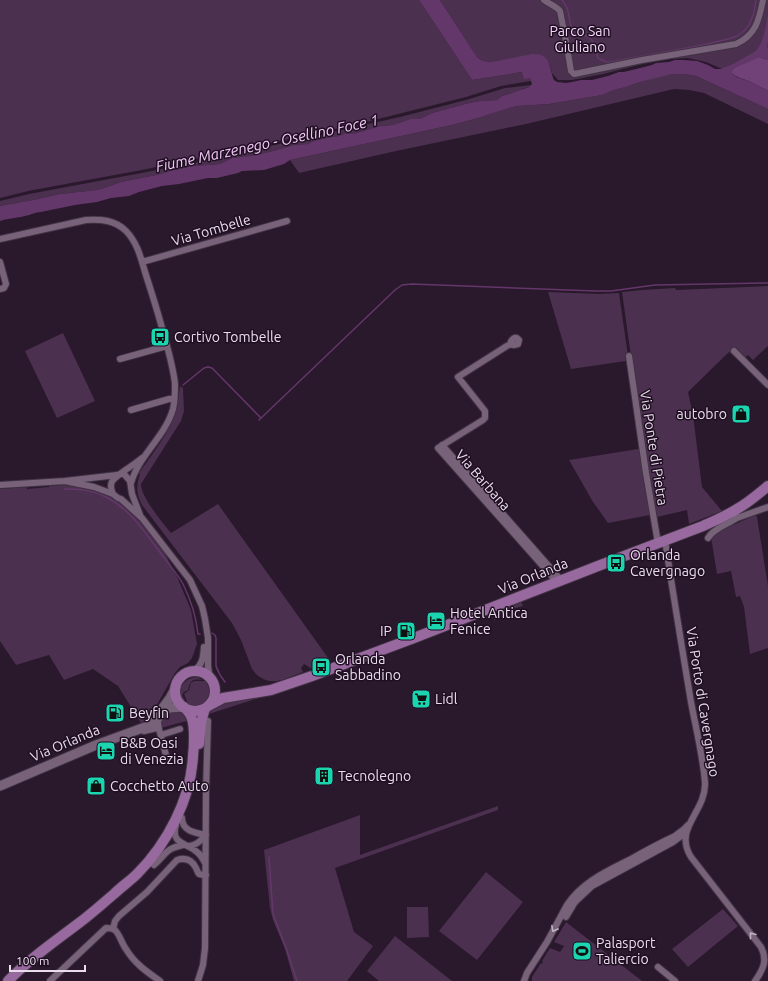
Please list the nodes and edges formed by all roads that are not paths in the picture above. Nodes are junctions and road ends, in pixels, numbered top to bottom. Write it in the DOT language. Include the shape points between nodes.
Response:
graph roads {
  1 [pos="544,0"];
  2 [pos="763,0"];
  3 [pos="287,221"];
  4 [pos="0,239"];
  5 [pos="0,262"];
  6 [pos="142,262"];
  7 [pos="0,289"];
  8 [pos="510,344"];
  9 [pos="167,346"];
  10 [pos="734,351"];
  11 [pos="629,356"];
  12 [pos="120,359"];
  13 [pos="768,385"];
  14 [pos="174,399"];
  15 [pos="131,410"];
  16 [pos="147,452"];
  17 [pos="119,475"];
  18 [pos="65,481"];
  19 [pos="131,483"];
  20 [pos="0,486"];
  21 [pos="768,486"];
  22 [pos="113,494"];
  23 [pos="132,494"];
  24 [pos="121,500"];
  25 [pos="768,507"];
  26 [pos="735,515"];
  27 [pos="142,518"];
  28 [pos="708,538"];
  29 [pos="661,541"];
  30 [pos="559,581"];
  31 [pos="207,631"];
  32 [pos="194,671"];
  33 [pos="212,682"];
  34 [pos="176,687"];
  35 [pos="257,692"];
  36 [pos="184,707"];
  37 [pos="206,707"];
  38 [pos="158,717"];
  39 [pos="208,721"];
  40 [pos="180,729"];
  41 [pos="139,730"];
  42 [pos="160,732"];
  43 [pos="167,759"];
  44 [pos="192,770"];
  45 [pos="0,786"];
  46 [pos="182,818"];
  47 [pos="206,822"];
  48 [pos="689,826"];
  49 [pos="191,831"];
  50 [pos="175,833"];
  51 [pos="669,838"];
  52 [pos="676,840"];
  53 [pos="188,847"];
  54 [pos="206,851"];
  55 [pos="689,853"];
  56 [pos="154,865"];
  57 [pos="206,865"];
  58 [pos="206,875"];
  59 [pos="562,914"];
  60 [pos="80,922"];
  61 [pos="113,929"];
  62 [pos="658,967"];
  63 [pos="667,979"];
  64 [pos="8,981"];
  65 [pos="50,981"];
  66 [pos="160,981"];
  67 [pos="198,981"];
  68 [pos="524,981"];
  69 [pos="675,981"];
  70 [pos="755,981"];
  1 -- 2 [label="street" via="560,11 571,71 574,74 736,44 748,38 754,30"];
  3 -- 6 [label="street, Via Tombelle"];
  4 -- 6 [label="street" via="98,219 109,221 125,230 132,238"];
  5 -- 7 [label="street" via="6,284"];
  6 -- 9 [label="street"];
  8 -- 30 [label="street, Via Barbana" via="458,377 485,411 486,418 442,445"];
  9 -- 12 [label="street"];
  9 -- 14 [label="street" via="175,386"];
  10 -- 13 [label="street"];
  11 -- 29 [label="street, Via Ponte di Pietra" via="653,521"];
  14 -- 15 [label="street"];
  14 -- 16 [label="street" via="173,409 161,434"];
  16 -- 17 [label="street"];
  16 -- 19 [label="street"];
  17 -- 18 [label="street"];
  17 -- 19 [label="street" via="126,475"];
  17 -- 22 [label="street" via="111,484"];
  18 -- 20 [label="street"];
  18 -- 22 [label="street"];
  19 -- 23 [label="street"];
  21 -- 26 [label="main road, Via Orlanda"];
  22 -- 24 [label="street"];
  23 -- 24 [label="street"];
  23 -- 27 [label="street"];
  24 -- 27 [label="street"];
  25 -- 26 [label="street"];
  26 -- 28 [label="street" via="731,523 713,531"];
  26 -- 29 [label="main road, Via Orlanda"];
  27 -- 31 [label="street" via="190,580 202,606"];
  29 -- 30 [label="main road, Via Orlanda"];
  29 -- 48 [label="street, Via Porto di Cavergnago" via="701,754 705,790"];
  30 -- 35 [label="main road, Via Orlanda" via="414,638 271,690"];
  31 -- 32 [label="street" via="202,662"];
  31 -- 33 [label="street" via="208,666"];
  32 -- 33 [label="main road" via="205,674"];
  32 -- 34 [label="main road" via="183,675"];
  33 -- 35 [label="main road, Via Orlanda" via="222,690"];
  33 -- 37 [label="main road" via="214,696"];
  34 -- 36 [label="main road" via="177,698"];
  34 -- 41 [label="main road, Via Orlanda" via="158,714"];
  35 -- 37 [label="main road, Via Orlanda" via="223,698"];
  36 -- 37 [label="main road" via="194,710"];
  36 -- 38 [label="main road, Via Orlanda" via="169,708"];
  36 -- 44 [label="main road" via="192,720"];
  37 -- 46 [label="main road" via="201,723 195,783"];
  38 -- 41 [label="main road, Via Orlanda"];
  38 -- 42 [label="street"];
  39 -- 47 [label="street"];
  40 -- 42 [label="street"];
  41 -- 42 [label="street" via="157,728"];
  41 -- 45 [label="main road, Via Orlanda" via="96,745"];
  42 -- 43 [label="street"];
  44 -- 50 [label="street" via="185,806 175,827"];
  44 -- 60 [label="main road" via="180,809 156,852 137,875"];
  46 -- 49 [label="street" via="185,828"];
  46 -- 50 [label="main road"];
  47 -- 49 [label="street" via="201,828"];
  47 -- 54 [label="street"];
  48 -- 51 [label="street"];
  48 -- 52 [label="street"];
  48 -- 55 [label="street, Via Porto di Cavergnago" via="686,842"];
  49 -- 53 [label="street" via="206,835 199,843"];
  50 -- 53 [label="street" via="178,840"];
  50 -- 56 [label="main road"];
  51 -- 52 [label="street"];
  51 -- 59 [label="street" via="586,884 570,900"];
  52 -- 55 [label="street"];
  52 -- 59 [label="street" via="592,886 575,902 566,917"];
  53 -- 54 [label="street"];
  53 -- 56 [label="street" via="170,849"];
  53 -- 57 [label="street" via="200,854"];
  54 -- 57 [label="street"];
  70 -- 55 [label="street, one-way" via="764,967 764,951"];
  56 -- 60 [label="main road" via="116,900"];
  57 -- 58 [label="street"];
  58 -- 61 [label="street" via="198,873 193,862 183,858 177,860 147,892 119,916"];
  58 -- 67 [label="street" via="205,948"];
  59 -- 68 [label="street, one-way"];
  60 -- 64 [label="main road" via="29,961"];
  61 -- 65 [label="street" via="106,928"];
  61 -- 66 [label="street" via="126,950"];
  62 -- 63 [label="street"];
  63 -- 69 [label="street"];
}
